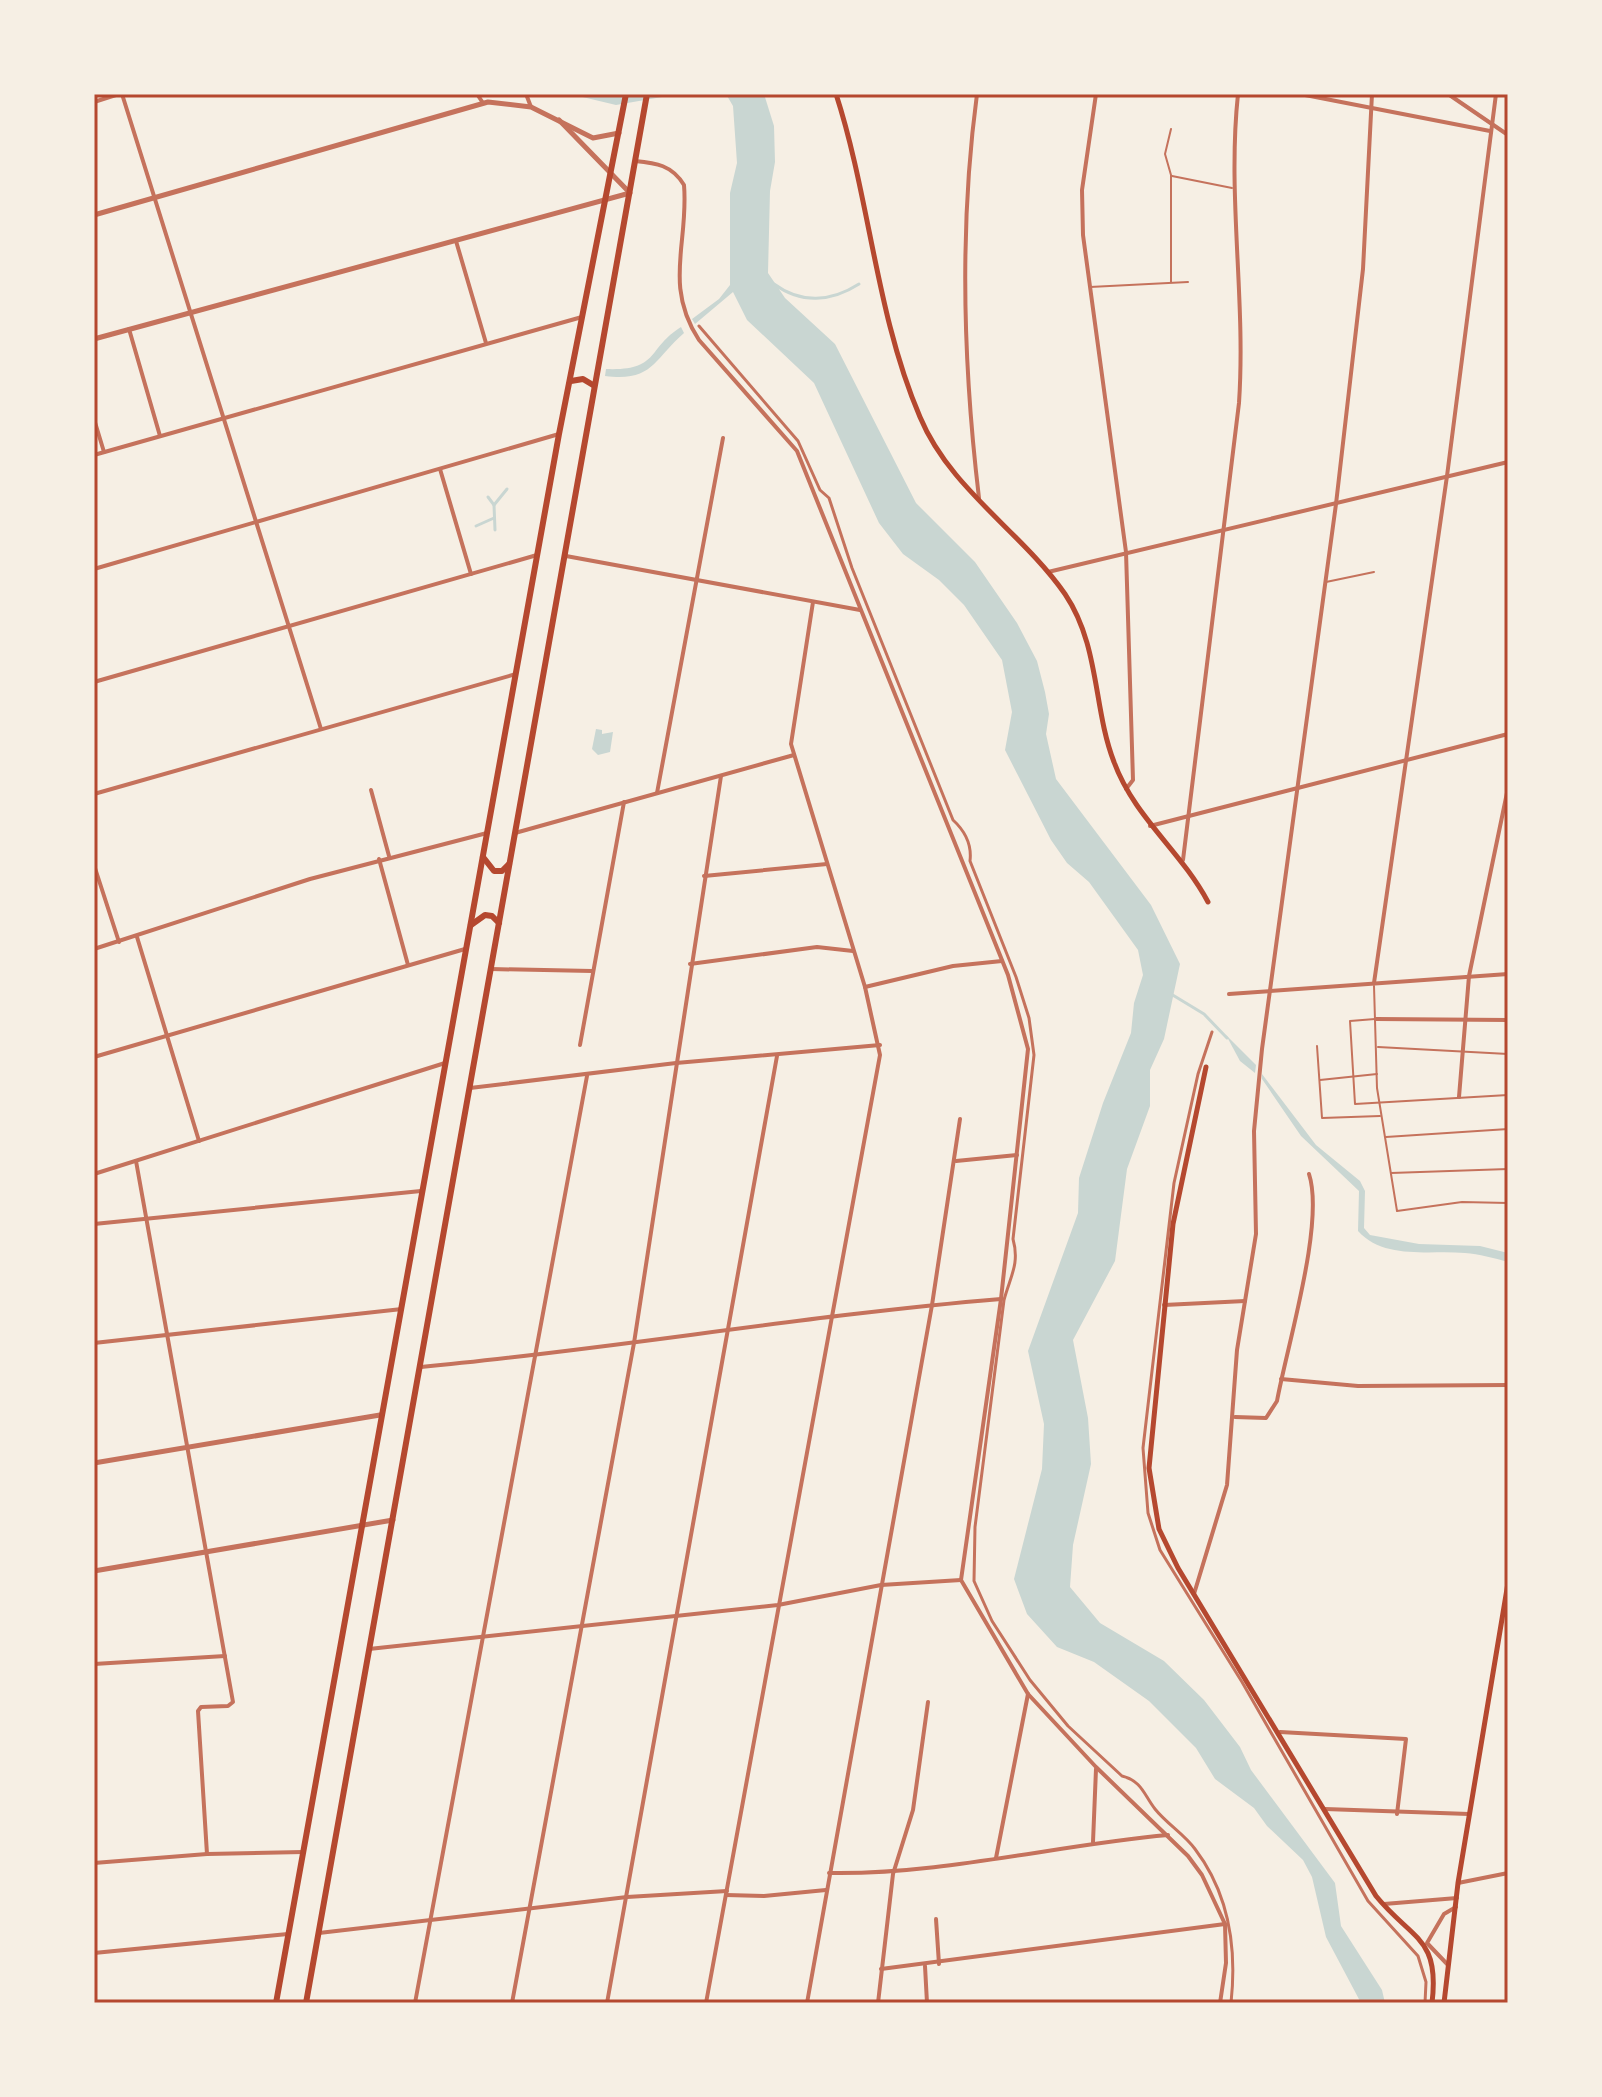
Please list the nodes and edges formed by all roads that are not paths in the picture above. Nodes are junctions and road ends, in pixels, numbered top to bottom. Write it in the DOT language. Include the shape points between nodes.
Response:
graph roads {
  1 [pos="120,94"];
  2 [pos="477,94"];
  3 [pos="526,94"];
  4 [pos="626,94"];
  5 [pos="647,94"];
  6 [pos="836,94"];
  7 [pos="977,94"];
  8 [pos="1096,94"];
  9 [pos="1238,94"];
  10 [pos="1300,94"];
  11 [pos="1372,94"];
  12 [pos="1448,94"];
  13 [pos="1496,94"];
  14 [pos="94,102"];
  15 [pos="483,103"];
  16 [pos="531,107"];
  17 [pos="1371,110"];
  18 [pos="559,120"];
  19 [pos="1491,128"];
  20 [pos="1171,129"];
  21 [pos="619,133"];
  22 [pos="1508,135"];
  23 [pos="635,161"];
  24 [pos="611,173"];
  25 [pos="1171,175"];
  26 [pos="1233,188"];
  27 [pos="630,193"];
  28 [pos="155,197"];
  29 [pos="605,200"];
  30 [pos="94,215"];
  31 [pos="455,239"];
  32 [pos="1171,282"];
  33 [pos="1188,282"];
  34 [pos="1089,287"];
  35 [pos="193,312"];
  36 [pos="584,317"];
  37 [pos="696,328"];
  38 [pos="129,329"];
  39 [pos="94,339"];
  40 [pos="486,343"];
  41 [pos="570,381"];
  42 [pos="593,385"];
  43 [pos="225,417"];
  44 [pos="94,419"];
  45 [pos="559,434"];
  46 [pos="160,436"];
  47 [pos="723,438"];
  48 [pos="104,452"];
  49 [pos="94,455"];
  50 [pos="1508,462"];
  51 [pos="440,469"];
  52 [pos="1447,476"];
  53 [pos="979,499"];
  54 [pos="1336,504"];
  55 [pos="257,522"];
  56 [pos="1224,530"];
  57 [pos="1126,552"];
  58 [pos="537,555"];
  59 [pos="563,556"];
  60 [pos="94,569"];
  61 [pos="1048,572"];
  62 [pos="1374,572"];
  63 [pos="471,574"];
  64 [pos="698,580"];
  65 [pos="1325,582"];
  66 [pos="813,602"];
  67 [pos="861,610"];
  68 [pos="289,626"];
  69 [pos="516,674"];
  70 [pos="94,682"];
  71 [pos="321,729"];
  72 [pos="1508,734"];
  73 [pos="794,755"];
  74 [pos="1406,762"];
  75 [pos="721,776"];
  76 [pos="1508,788"];
  77 [pos="1126,789"];
  78 [pos="371,790"];
  79 [pos="1295,790"];
  80 [pos="657,793"];
  81 [pos="94,794"];
  82 [pos="624,802"];
  83 [pos="1188,815"];
  84 [pos="1150,826"];
  85 [pos="487,833"];
  86 [pos="515,833"];
  87 [pos="389,856"];
  88 [pos="483,857"];
  89 [pos="379,859"];
  90 [pos="1183,860"];
  91 [pos="510,862"];
  92 [pos="827,864"];
  93 [pos="94,865"];
  94 [pos="704,876"];
  95 [pos="1208,902"];
  96 [pos="499,923"];
  97 [pos="471,925"];
  98 [pos="137,937"];
  99 [pos="119,942"];
  100 [pos="467,948"];
  101 [pos="94,949"];
  102 [pos="853,951"];
  103 [pos="1002,961"];
  104 [pos="690,964"];
  105 [pos="408,965"];
  106 [pos="491,969"];
  107 [pos="592,971"];
  108 [pos="1508,974"];
  109 [pos="1469,976"];
  110 [pos="1374,983"];
  111 [pos="865,987"];
  112 [pos="1271,992"];
  113 [pos="1229,994"];
  114 [pos="1465,1018"];
  115 [pos="1376,1019"];
  116 [pos="1508,1020"];
  117 [pos="1212,1032"];
  118 [pos="167,1036"];
  119 [pos="580,1045"];
  120 [pos="880,1045"];
  121 [pos="1317,1046"];
  122 [pos="1378,1047"];
  123 [pos="1462,1053"];
  124 [pos="1508,1054"];
  125 [pos="777,1056"];
  126 [pos="94,1057"];
  127 [pos="447,1063"];
  128 [pos="676,1063"];
  129 [pos="1206,1067"];
  130 [pos="1378,1074"];
  131 [pos="587,1076"];
  132 [pos="1352,1076"];
  133 [pos="1319,1080"];
  134 [pos="470,1088"];
  135 [pos="1508,1095"];
  136 [pos="1459,1097"];
  137 [pos="1379,1101"];
  138 [pos="1381,1116"];
  139 [pos="960,1119"];
  140 [pos="1508,1129"];
  141 [pos="1383,1137"];
  142 [pos="199,1141"];
  143 [pos="1017,1155"];
  144 [pos="136,1161"];
  145 [pos="956,1161"];
  146 [pos="1508,1169"];
  147 [pos="1391,1173"];
  148 [pos="94,1174"];
  149 [pos="1309,1174"];
  150 [pos="424,1190"];
  151 [pos="1508,1203"];
  152 [pos="146,1221"];
  153 [pos="94,1224"];
  154 [pos="1001,1299"];
  155 [pos="1245,1301"];
  156 [pos="932,1305"];
  157 [pos="1164,1305"];
  158 [pos="402,1309"];
  159 [pos="832,1316"];
  160 [pos="730,1327"];
  161 [pos="167,1334"];
  162 [pos="94,1343"];
  163 [pos="634,1343"];
  164 [pos="534,1355"];
  165 [pos="421,1367"];
  166 [pos="1281,1379"];
  167 [pos="1508,1385"];
  168 [pos="380,1415"];
  169 [pos="1235,1417"];
  170 [pos="187,1447"];
  171 [pos="94,1463"];
  172 [pos="393,1520"];
  173 [pos="361,1526"];
  174 [pos="206,1551"];
  175 [pos="94,1571"];
  176 [pos="961,1580"];
  177 [pos="1508,1583"];
  178 [pos="881,1585"];
  179 [pos="1194,1594"];
  180 [pos="778,1605"];
  181 [pos="678,1614"];
  182 [pos="583,1627"];
  183 [pos="484,1639"];
  184 [pos="369,1649"];
  185 [pos="225,1656"];
  186 [pos="94,1664"];
  187 [pos="1028,1694"];
  188 [pos="928,1702"];
  189 [pos="1280,1732"];
  190 [pos="1096,1767"];
  191 [pos="1325,1809"];
  192 [pos="1397,1814"];
  193 [pos="1472,1814"];
  194 [pos="1168,1835"];
  195 [pos="1093,1842"];
  196 [pos="305,1852"];
  197 [pos="207,1854"];
  198 [pos="996,1858"];
  199 [pos="94,1863"];
  200 [pos="829,1873"];
  201 [pos="1508,1873"];
  202 [pos="893,1874"];
  203 [pos="1458,1883"];
  204 [pos="826,1890"];
  205 [pos="726,1893"];
  206 [pos="627,1897"];
  207 [pos="1457,1898"];
  208 [pos="1383,1904"];
  209 [pos="1456,1907"];
  210 [pos="530,1909"];
  211 [pos="936,1919"];
  212 [pos="431,1921"];
  213 [pos="1225,1924"];
  214 [pos="319,1933"];
  215 [pos="288,1934"];
  216 [pos="1427,1943"];
  217 [pos="94,1953"];
  218 [pos="939,1964"];
  219 [pos="925,1966"];
  220 [pos="1450,1967"];
  221 [pos="881,1969"];
  222 [pos="276,2003"];
  223 [pos="306,2003"];
  224 [pos="415,2003"];
  225 [pos="512,2003"];
  226 [pos="607,2003"];
  227 [pos="706,2003"];
  228 [pos="807,2003"];
  229 [pos="878,2003"];
  230 [pos="927,2003"];
  231 [pos="1220,2003"];
  232 [pos="1231,2003"];
  233 [pos="1425,2003"];
  234 [pos="1432,2003"];
  235 [pos="1444,2003"];
  1 -- 14 [label="street"];
  1 -- 28 [label="street"];
  2 -- 15 [label="street"];
  3 -- 16 [label="street"];
  4 -- 21 [label="main road"];
  5 -- 23 [label="main road"];
  6 -- 53 [label="main road" via="918,413 932,443"];
  7 -- 53 [label="street" via="966,186 966,315"];
  8 -- 34 [label="street" via="1082,190"];
  9 -- 26 [label="street"];
  10 -- 17 [label="street"];
  11 -- 17 [label="street"];
  12 -- 19 [label="street"];
  13 -- 19 [label="street"];
  15 -- 16 [label="street"];
  15 -- 28 [label="street"];
  16 -- 18 [label="street"];
  17 -- 19 [label="street"];
  17 -- 54 [label="street" via="1363,269"];
  18 -- 21 [label="street" via="593,138"];
  18 -- 24 [label="street"];
  19 -- 22 [label="street"];
  19 -- 52 [label="street"];
  20 -- 25 [label="lane" via="1165,154"];
  21 -- 24 [label="main road"];
  23 -- 27 [label="main road"];
  23 -- 37 [label="street" via="663,165 684,185 677,271 687,316"];
  24 -- 27 [label="street"];
  24 -- 29 [label="main road"];
  25 -- 26 [label="lane"];
  25 -- 32 [label="lane"];
  26 -- 56 [label="street" via="1243,328"];
  27 -- 29 [label="street"];
  27 -- 42 [label="main road"];
  28 -- 30 [label="street"];
  28 -- 35 [label="street"];
  29 -- 31 [label="street"];
  29 -- 36 [label="main road"];
  31 -- 35 [label="street"];
  31 -- 40 [label="street"];
  32 -- 33 [label="lane"];
  32 -- 34 [label="lane"];
  34 -- 57 [label="street"];
  35 -- 38 [label="street"];
  35 -- 43 [label="street"];
  36 -- 40 [label="street"];
  36 -- 41 [label="main road"];
  37 -- 67 [label="street" via="797,451"];
  37 -- 232 [label="street" via="798,441 820,490 829,498 953,820 967,839 970,861 1029,1018 1033,1079 1013,1239 1017,1255 1004,1300 975,1527 974,1581 992,1621 1050,1705 1122,1776 1148,1794 1154,1808 1195,1849 1221,1895 1230,1924"];
  38 -- 39 [label="street"];
  38 -- 46 [label="street"];
  40 -- 43 [label="street"];
  41 -- 42 [label="main road" via="583,379"];
  41 -- 45 [label="main road"];
  42 -- 59 [label="main road"];
  43 -- 46 [label="street"];
  43 -- 55 [label="street"];
  44 -- 48 [label="street"];
  45 -- 51 [label="street"];
  45 -- 58 [label="main road"];
  46 -- 48 [label="street"];
  47 -- 64 [label="street"];
  48 -- 49 [label="street"];
  50 -- 52 [label="street"];
  51 -- 55 [label="street"];
  51 -- 63 [label="street"];
  52 -- 54 [label="street"];
  52 -- 74 [label="street"];
  53 -- 61 [label="main road"];
  54 -- 56 [label="street"];
  54 -- 65 [label="street"];
  55 -- 60 [label="street"];
  55 -- 68 [label="street"];
  56 -- 57 [label="street"];
  56 -- 83 [label="street"];
  57 -- 61 [label="street"];
  57 -- 77 [label="street" via="1133,780"];
  58 -- 63 [label="street"];
  58 -- 69 [label="main road"];
  59 -- 64 [label="street"];
  59 -- 86 [label="main road"];
  61 -- 77 [label="main road" via="1082,629 1107,737"];
  62 -- 65 [label="lane"];
  63 -- 68 [label="street"];
  64 -- 66 [label="street"];
  64 -- 80 [label="street"];
  65 -- 79 [label="street"];
  66 -- 67 [label="street"];
  66 -- 73 [label="street" via="791,744"];
  67 -- 103 [label="street"];
  68 -- 70 [label="street"];
  68 -- 71 [label="street"];
  69 -- 71 [label="street"];
  69 -- 85 [label="main road"];
  71 -- 81 [label="street"];
  72 -- 74 [label="street"];
  73 -- 75 [label="street"];
  73 -- 92 [label="street"];
  74 -- 79 [label="street"];
  74 -- 110 [label="street"];
  75 -- 80 [label="street"];
  75 -- 94 [label="street"];
  76 -- 109 [label="street"];
  77 -- 84 [label="main road"];
  78 -- 87 [label="street"];
  79 -- 83 [label="street"];
  79 -- 112 [label="street"];
  80 -- 82 [label="street"];
  82 -- 86 [label="street"];
  82 -- 107 [label="street"];
  83 -- 84 [label="street"];
  83 -- 90 [label="street"];
  84 -- 90 [label="main road"];
  85 -- 87 [label="street"];
  85 -- 88 [label="main road"];
  86 -- 91 [label="main road"];
  87 -- 89 [label="street"];
  88 -- 91 [label="main road" via="494,871"];
  88 -- 97 [label="main road"];
  89 -- 98 [label="street"];
  89 -- 105 [label="street"];
  90 -- 95 [label="main road"];
  91 -- 96 [label="main road"];
  92 -- 94 [label="street"];
  92 -- 102 [label="street"];
  93 -- 99 [label="street"];
  94 -- 104 [label="street"];
  96 -- 97 [label="main road" via="485,915"];
  96 -- 106 [label="main road"];
  97 -- 100 [label="main road"];
  98 -- 99 [label="street"];
  98 -- 118 [label="street"];
  99 -- 101 [label="street"];
  100 -- 105 [label="street"];
  100 -- 127 [label="main road"];
  102 -- 104 [label="street" via="817,947"];
  102 -- 111 [label="street"];
  103 -- 111 [label="street" via="953,966"];
  103 -- 143 [label="street" via="1028,1049"];
  104 -- 128 [label="street"];
  105 -- 118 [label="street"];
  106 -- 107 [label="street"];
  106 -- 134 [label="main road"];
  107 -- 119 [label="street"];
  108 -- 109 [label="street"];
  109 -- 110 [label="street"];
  109 -- 114 [label="street"];
  110 -- 112 [label="street"];
  110 -- 115 [label="lane"];
  111 -- 120 [label="street"];
  112 -- 113 [label="street"];
  112 -- 155 [label="street" via="1254,1131 1256,1234"];
  114 -- 115 [label="street"];
  114 -- 116 [label="street"];
  114 -- 123 [label="street"];
  115 -- 122 [label="lane"];
  115 -- 132 [label="lane" via="1350,1021"];
  117 -- 233 [label="street" via="1198,1074 1168,1228 1143,1448 1148,1513 1160,1550 1368,1901 1418,1956 1426,1982"];
  118 -- 126 [label="street"];
  118 -- 142 [label="street"];
  120 -- 125 [label="street"];
  120 -- 159 [label="street"];
  121 -- 133 [label="lane"];
  122 -- 123 [label="lane"];
  122 -- 130 [label="lane"];
  123 -- 124 [label="lane"];
  123 -- 136 [label="street"];
  125 -- 128 [label="street"];
  125 -- 160 [label="street"];
  127 -- 142 [label="street"];
  127 -- 150 [label="main road"];
  128 -- 131 [label="street"];
  128 -- 163 [label="street"];
  129 -- 157 [label="main road" via="1179,1184"];
  130 -- 132 [label="lane"];
  130 -- 137 [label="lane"];
  131 -- 134 [label="street"];
  131 -- 164 [label="street"];
  132 -- 133 [label="lane"];
  132 -- 137 [label="lane" via="1354,1103"];
  133 -- 138 [label="lane" via="1324,1121"];
  134 -- 165 [label="main road"];
  135 -- 136 [label="lane"];
  136 -- 137 [label="lane"];
  137 -- 138 [label="lane"];
  138 -- 141 [label="lane"];
  139 -- 145 [label="street"];
  140 -- 141 [label="lane"];
  141 -- 147 [label="lane"];
  142 -- 144 [label="street"];
  143 -- 145 [label="street"];
  143 -- 154 [label="street"];
  144 -- 148 [label="street"];
  144 -- 152 [label="street"];
  145 -- 156 [label="street"];
  146 -- 147 [label="lane"];
  147 -- 151 [label="lane" via="1397,1211 1462,1202"];
  149 -- 166 [label="street" via="1314,1196 1311,1237"];
  150 -- 152 [label="street"];
  150 -- 158 [label="main road"];
  152 -- 153 [label="street"];
  152 -- 161 [label="street"];
  154 -- 156 [label="street"];
  154 -- 176 [label="street"];
  155 -- 157 [label="street"];
  155 -- 169 [label="street"];
  156 -- 159 [label="street"];
  156 -- 178 [label="street"];
  157 -- 179 [label="main road" via="1148,1482 1159,1529"];
  158 -- 161 [label="street"];
  158 -- 168 [label="main road"];
  159 -- 160 [label="street"];
  159 -- 180 [label="street"];
  160 -- 163 [label="street"];
  160 -- 181 [label="street"];
  161 -- 162 [label="street"];
  161 -- 170 [label="street"];
  163 -- 164 [label="street"];
  163 -- 182 [label="street"];
  164 -- 165 [label="street"];
  164 -- 183 [label="street"];
  165 -- 172 [label="main road"];
  166 -- 167 [label="street" via="1358,1386"];
  166 -- 169 [label="street" via="1270,1416"];
  168 -- 170 [label="street"];
  168 -- 173 [label="main road"];
  169 -- 179 [label="street" via="1227,1485"];
  170 -- 171 [label="street"];
  170 -- 174 [label="street"];
  172 -- 173 [label="street"];
  172 -- 184 [label="main road"];
  173 -- 174 [label="street"];
  173 -- 196 [label="main road"];
  174 -- 175 [label="street"];
  174 -- 185 [label="street"];
  176 -- 178 [label="street"];
  176 -- 187 [label="street"];
  177 -- 193 [label="main road"];
  178 -- 180 [label="street"];
  178 -- 200 [label="street"];
  179 -- 189 [label="main road"];
  180 -- 181 [label="street"];
  180 -- 205 [label="street"];
  181 -- 182 [label="street"];
  181 -- 206 [label="street"];
  182 -- 183 [label="street"];
  182 -- 210 [label="street"];
  183 -- 184 [label="street"];
  183 -- 212 [label="street"];
  184 -- 214 [label="main road"];
  185 -- 186 [label="street"];
  185 -- 197 [label="street" via="232,1703 198,1711"];
  187 -- 190 [label="street"];
  187 -- 198 [label="street"];
  188 -- 202 [label="street" via="913,1810"];
  189 -- 191 [label="main road"];
  189 -- 192 [label="street" via="1406,1739"];
  190 -- 194 [label="street"];
  190 -- 195 [label="street"];
  191 -- 192 [label="street"];
  191 -- 208 [label="main road"];
  192 -- 193 [label="street"];
  193 -- 203 [label="main road"];
  194 -- 195 [label="street"];
  194 -- 213 [label="street" via="1202,1875"];
  195 -- 198 [label="street"];
  196 -- 197 [label="street"];
  196 -- 215 [label="main road"];
  197 -- 199 [label="street"];
  198 -- 202 [label="street"];
  200 -- 202 [label="street"];
  200 -- 204 [label="street"];
  201 -- 203 [label="street"];
  202 -- 221 [label="street"];
  203 -- 207 [label="main road"];
  204 -- 205 [label="street" via="764,1896"];
  204 -- 228 [label="street"];
  205 -- 206 [label="street"];
  205 -- 227 [label="street"];
  206 -- 210 [label="street"];
  206 -- 226 [label="street"];
  207 -- 208 [label="street"];
  207 -- 209 [label="main road"];
  208 -- 216 [label="main road"];
  209 -- 216 [label="street" via="1444,1914"];
  209 -- 220 [label="main road"];
  210 -- 212 [label="street"];
  210 -- 225 [label="street"];
  211 -- 218 [label="street"];
  212 -- 214 [label="street"];
  212 -- 224 [label="street"];
  213 -- 218 [label="street"];
  213 -- 231 [label="street"];
  214 -- 223 [label="main road"];
  215 -- 217 [label="street"];
  215 -- 222 [label="main road"];
  216 -- 220 [label="street"];
  216 -- 234 [label="main road" via="1435,1981"];
  218 -- 219 [label="street"];
  219 -- 221 [label="street"];
  219 -- 230 [label="street"];
  220 -- 235 [label="main road"];
  221 -- 229 [label="street"];
}
